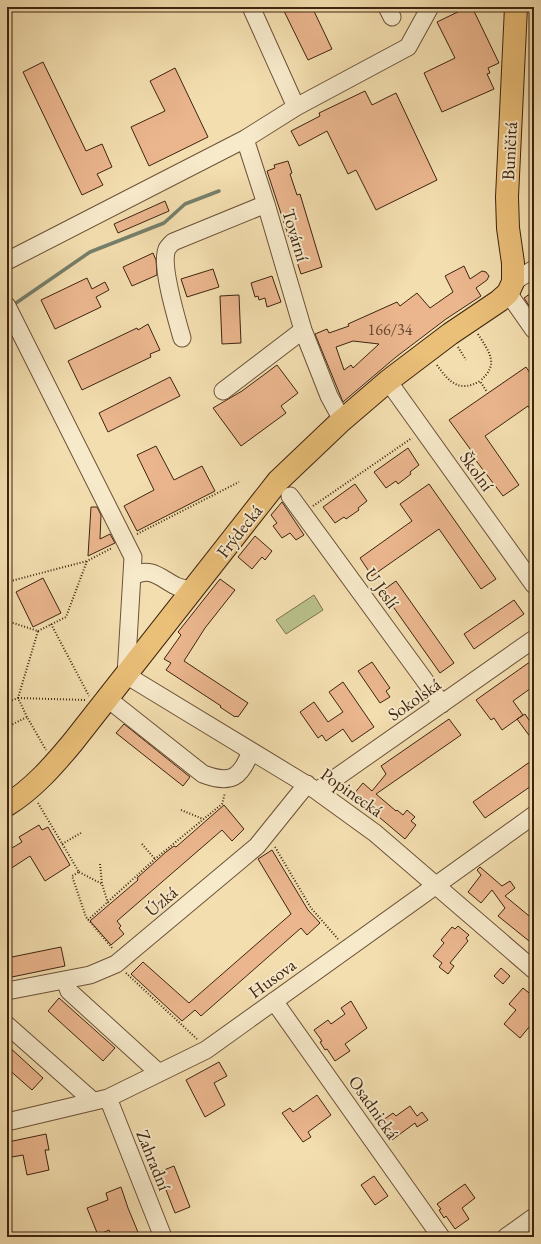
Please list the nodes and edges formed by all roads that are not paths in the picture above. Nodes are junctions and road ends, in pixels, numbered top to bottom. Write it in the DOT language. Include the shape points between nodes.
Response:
graph roads {
  1 [pos="251,7"];
  2 [pos="430,7"];
  3 [pos="516,7"];
  4 [pos="296,107"];
  5 [pos="244,139"];
  6 [pos="266,204"];
  7 [pos="7,261"];
  8 [pos="534,269"];
  9 [pos="511,287"];
  10 [pos="7,306"];
  11 [pos="303,330"];
  12 [pos="534,330"];
  13 [pos="182,338"];
  14 [pos="388,381"];
  15 [pos="223,391"];
  16 [pos="342,420"];
  17 [pos="290,496"];
  18 [pos="133,576"];
  19 [pos="534,585"];
  20 [pos="191,591"];
  21 [pos="534,640"];
  22 [pos="126,675"];
  23 [pos="442,704"];
  24 [pos="102,705"];
  25 [pos="251,751"];
  26 [pos="312,788"];
  27 [pos="7,805"];
  28 [pos="534,815"];
  29 [pos="435,885"];
  30 [pos="534,970"];
  31 [pos="65,980"];
  32 [pos="7,991"];
  33 [pos="274,1001"];
  34 [pos="7,1025"];
  35 [pos="159,1073"];
  36 [pos="100,1099"];
  37 [pos="7,1122"];
  38 [pos="534,1217"];
  39 [pos="163,1237"];
  40 [pos="441,1237"];
  41 [pos="506,1237"];
  1 -- 4 [label="street"];
  2 -- 4 [label="street" via="408,47"];
  3 -- 9 [label="main road, Buničitá" via="507,208"];
  4 -- 5 [label="street"];
  5 -- 6 [label="street"];
  5 -- 7 [label="street"];
  6 -- 11 [label="street, Tovární"];
  6 -- 13 [label="street, Tovární" via="172,242 167,249 166,273"];
  8 -- 9 [label="street, Frýdecká"];
  9 -- 12 [label="street"];
  9 -- 14 [label="main road, Frýdecká" via="471,321 426,351"];
  10 -- 18 [label="street" via="133,557"];
  11 -- 15 [label="street"];
  11 -- 16 [label="street, Tovární" via="329,396"];
  14 -- 16 [label="main road, Frýdecká"];
  14 -- 19 [label="street, Školní"];
  16 -- 20 [label="main road, Frýdecká" via="278,481"];
  17 -- 23 [label="street, U Jeslí"];
  18 -- 20 [label="street" via="141,572 154,573"];
  18 -- 22 [label="street"];
  20 -- 22 [label="main road, Frýdecká"];
  21 -- 23 [label="street, Sokolská"];
  22 -- 24 [label="main road, Frýdecká"];
  22 -- 25 [label="street, Popinecká"];
  23 -- 26 [label="street, Sokolská"];
  24 -- 25 [label="street" via="204,774 218,779 229,779 239,775"];
  24 -- 27 [label="main road, Frýdecká" via="54,764"];
  25 -- 26 [label="street, Popinecká"];
  26 -- 29 [label="street, Popinecká" via="375,833"];
  26 -- 31 [label="street, Úzká" via="258,846 119,962 90,975"];
  28 -- 29 [label="street, Husova"];
  29 -- 30 [label="street, Popinecká"];
  29 -- 33 [label="street, Husova"];
  31 -- 32 [label="street, Úzká"];
  31 -- 35 [label="street" via="69,991"];
  33 -- 35 [label="street, Husova" via="206,1050"];
  33 -- 40 [label="street, Osadnická"];
  34 -- 36 [label="street"];
  35 -- 36 [label="street, Husova"];
  36 -- 37 [label="street, Husova"];
  36 -- 39 [label="street, Zahradní"];
  38 -- 41 [label="street"];
}
